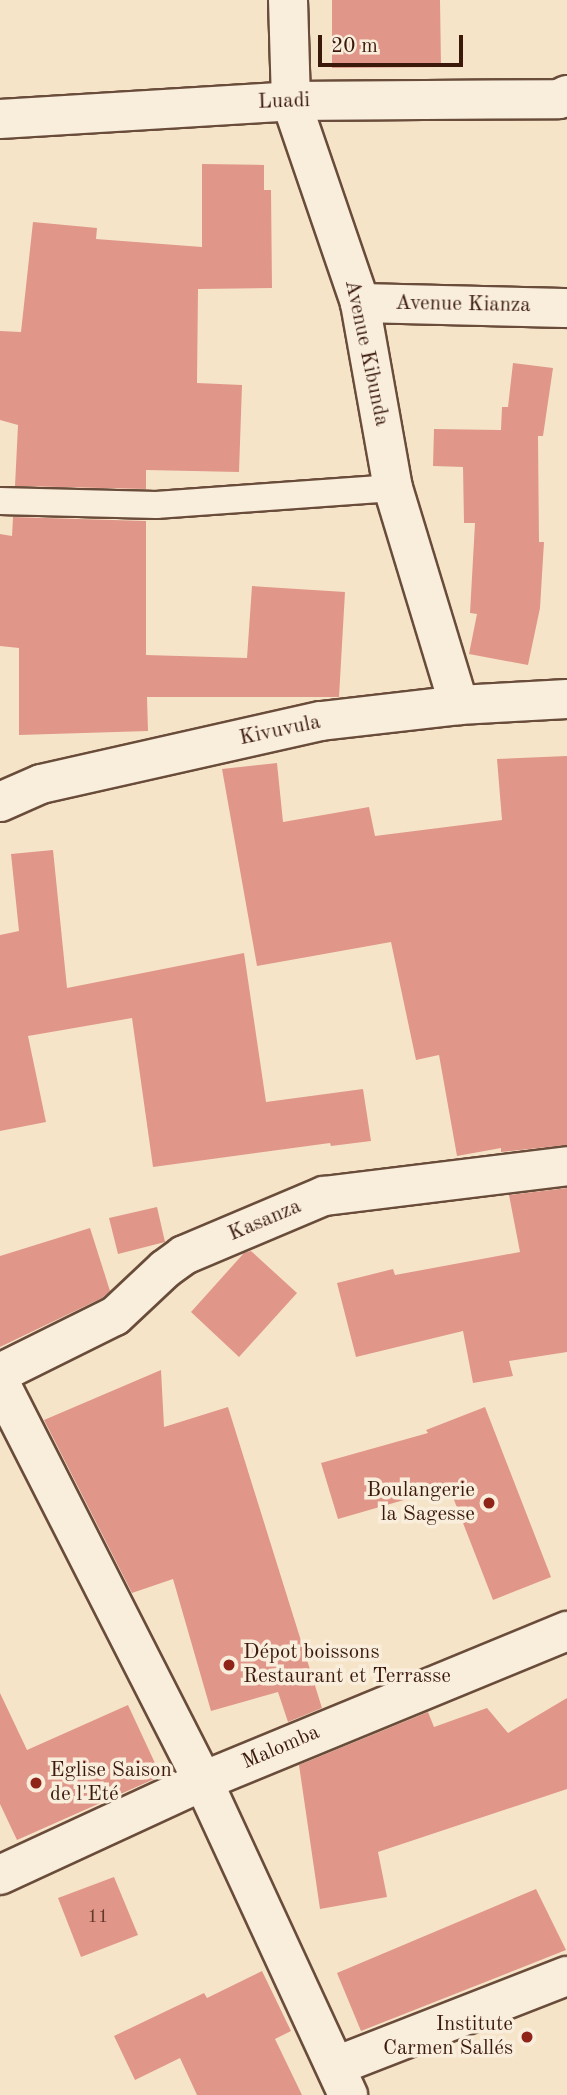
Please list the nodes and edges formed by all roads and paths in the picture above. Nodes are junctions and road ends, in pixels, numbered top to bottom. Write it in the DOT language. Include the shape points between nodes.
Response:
graph roads {
  1 [pos="288,0"];
  2 [pos="567,95"];
  3 [pos="291,101"];
  4 [pos="0,119"];
  5 [pos="360,303"];
  6 [pos="567,308"];
  7 [pos="393,488"];
  8 [pos="0,501"];
  9 [pos="567,699"];
  10 [pos="459,705"];
  11 [pos="0,802"];
  12 [pos="567,1167"];
  13 [pos="0,1373"];
  14 [pos="0,1383"];
  15 [pos="567,1632"];
  16 [pos="203,1781"];
  17 [pos="0,1875"];
  18 [pos="567,1976"];
  19 [pos="342,2081"];
  1 -- 3 [label="street, Avenue Kibunda"];
  2 -- 3 [label="street, Luadi" via="559,99"];
  3 -- 4 [label="street, Luadi"];
  3 -- 5 [label="street, Avenue Kibunda"];
  5 -- 6 [label="street, Avenue Kianza"];
  5 -- 7 [label="street, Avenue Kibunda"];
  7 -- 8 [label="lane" via="156,505"];
  7 -- 10 [label="street, Avenue Kibunda"];
  9 -- 10 [label="street, Kivuvula"];
  10 -- 11 [label="street, Kivuvula" via="321,721 41,784"];
  12 -- 13 [label="street, Kasanza" via="324,1196 184,1255 115,1316"];
  14 -- 16 [label="street"];
  15 -- 16 [label="street, Malomba"];
  16 -- 17 [label="street, Malomba"];
  16 -- 19 [label="street"];
  18 -- 19 [label="street"];
}
